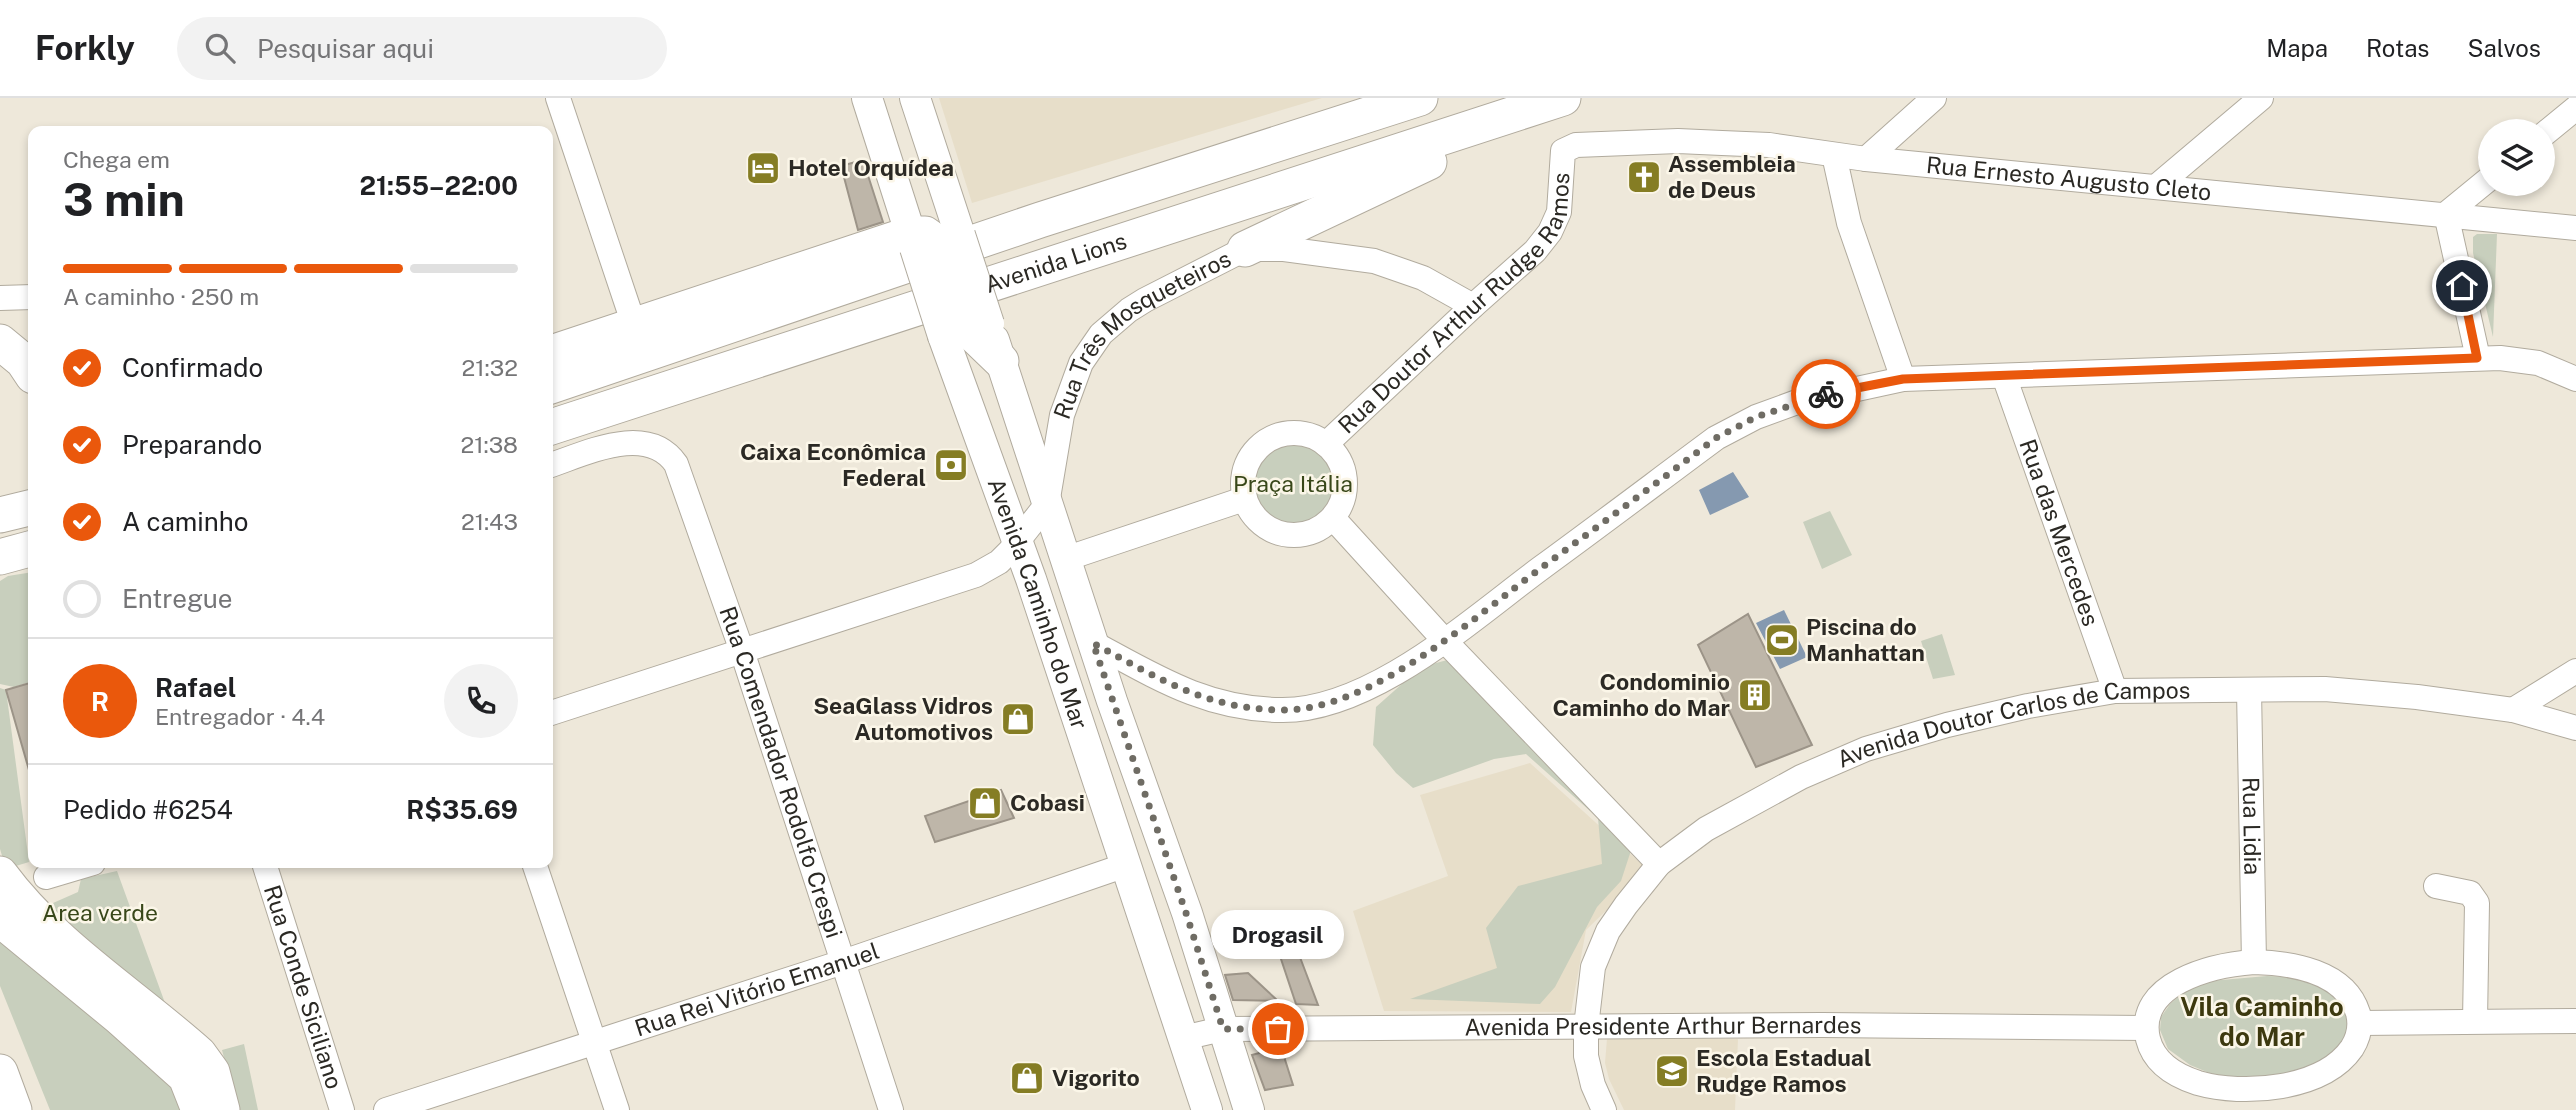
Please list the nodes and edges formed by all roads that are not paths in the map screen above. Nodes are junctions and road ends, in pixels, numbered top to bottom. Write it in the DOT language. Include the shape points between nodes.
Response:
graph roads {
  1 [pos="558,98"];
  2 [pos="867,98"];
  3 [pos="915,98"];
  4 [pos="1420,98"];
  5 [pos="1563,98"];
  6 [pos="1573,98"];
  7 [pos="1934,98"];
  8 [pos="2261,98"];
  9 [pos="2576,108"];
  10 [pos="2555,125"];
  11 [pos="1563,151"];
  12 [pos="1834,155"];
  13 [pos="1866,159"];
  14 [pos="2157,186"];
  15 [pos="2478,188"];
  16 [pos="2446,214"];
  17 [pos="2576,228"];
  18 [pos="931,240"];
  19 [pos="1245,248"];
  20 [pos="28,297"];
  21 [pos="0,298"];
  22 [pos="1473,306"];
  23 [pos="634,325"];
  24 [pos="966,326"];
  25 [pos="0,342"];
  26 [pos="553,352"];
  27 [pos="2477,358"];
  28 [pos="1001,362"];
  29 [pos="28,370"];
  30 [pos="2004,376"];
  31 [pos="1903,379"];
  32 [pos="2576,379"];
  33 [pos="553,385"];
  34 [pos="553,426"];
  35 [pos="1326,444"];
  36 [pos="553,464"];
  37 [pos="1244,499"];
  38 [pos="28,501"];
  39 [pos="0,503"];
  40 [pos="1047,504"];
  41 [pos="28,508"];
  42 [pos="0,515"];
  43 [pos="1333,518"];
  44 [pos="1018,542"];
  45 [pos="1065,559"];
  46 [pos="1444,640"];
  47 [pos="1093,643"];
  48 [pos="742,651"];
  49 [pos="2576,671"];
  50 [pos="2249,690"];
  51 [pos="2115,691"];
  52 [pos="2514,710"];
  53 [pos="553,712"];
  54 [pos="2576,728"];
  55 [pos="1659,864"];
  56 [pos="1126,865"];
  57 [pos="76,868"];
  58 [pos="266,868"];
  59 [pos="536,868"];
  60 [pos="0,874"];
  61 [pos="46,877"];
  62 [pos="2436,887"];
  63 [pos="0,919"];
  64 [pos="843,962"];
  65 [pos="2254,962"];
  66 [pos="2475,1021"];
  67 [pos="2576,1021"];
  68 [pos="2360,1023"];
  69 [pos="1586,1027"];
  70 [pos="2146,1028"];
  71 [pos="1223,1029"];
  72 [pos="1183,1038"];
  73 [pos="594,1043"];
  74 [pos="2255,1100"];
  75 [pos="199,1110"];
  76 [pos="222,1110"];
  77 [pos="342,1110"];
  78 [pos="386,1110"];
  79 [pos="617,1110"];
  80 [pos="891,1110"];
  81 [pos="1207,1110"];
  82 [pos="1249,1110"];
  83 [pos="1604,1110"];
  1 -- 23 [label="street"];
  2 -- 18 [label="main road"];
  3 -- 18 [label="main road"];
  4 -- 33 [label="highway, Avenida Lions" via="1040,220"];
  5 -- 34 [label="highway, Avenida Lions"];
  6 -- 19 [label="highway"];
  7 -- 13 [label="street"];
  8 -- 14 [label="street"];
  9 -- 10 [label="street"];
  11 -- 12 [label="street, Rua Ernesto Augusto Cleto" via="1582,144 1678,141 1769,145"];
  11 -- 22 [label="street, Rua Doutor Arthur Rudge Ramos" via="1559,212 1550,232"];
  12 -- 13 [label="street, Rua Ernesto Augusto Cleto"];
  12 -- 31 [label="street" via="1849,223"];
  13 -- 14 [label="street, Rua Ernesto Augusto Cleto"];
  14 -- 16 [label="street, Rua Ernesto Augusto Cleto"];
  15 -- 16 [label="street"];
  16 -- 17 [label="street, Rua Ernesto Augusto Cleto"];
  16 -- 27 [label="street"];
  18 -- 23 [label="highway"];
  18 -- 24 [label="highway, bridge"];
  19 -- 22 [label="street, Rua Três Mosqueteiros" via="1374,261 1423,278"];
  19 -- 40 [label="street, Rua Três Mosqueteiros" via="1129,310 1090,348 1062,415"];
  20 -- 21 [label="street"];
  22 -- 35 [label="street, Rua Doutor Arthur Rudge Ramos"];
  23 -- 26 [label="highway"];
  24 -- 28 [label="highway"];
  24 -- 44 [label="main road, Avenida Caminho do Mar"];
  25 -- 29 [label="highway"];
  27 -- 30 [label="street"];
  27 -- 32 [label="street" via="2538,363"];
  28 -- 40 [label="main road, Avenida Caminho do Mar"];
  30 -- 31 [label="street"];
  30 -- 51 [label="street, Rua das Mercedes"];
  31 -- 46 [label="street" via="1797,402 1716,438"];
  35 -- 37 [label="street" via="1295,433 1264,442 1245,467"];
  35 -- 43 [label="street" via="1337,456 1345,479 1342,503"];
  36 -- 48 [label="street, Rua Comendador Rodolfo Crespi" via="620,444 641,443 663,450 676,464"];
  37 -- 43 [label="street" via="1256,519 1276,533 1307,534"];
  37 -- 45 [label="street"];
  38 -- 39 [label="highway"];
  40 -- 44 [label="street"];
  40 -- 45 [label="main road, Avenida Caminho do Mar"];
  41 -- 42 [label="highway"];
  43 -- 46 [label="street"];
  44 -- 48 [label="street" via="999,562 976,575"];
  44 -- 56 [label="main road, Avenida Caminho do Mar"];
  45 -- 47 [label="main road, Avenida Caminho do Mar"];
  46 -- 47 [label="street" via="1363,691 1311,708 1282,710 1236,706 1177,688"];
  46 -- 55 [label="street"];
  47 -- 71 [label="main road, Avenida Caminho do Mar"];
  48 -- 53 [label="street"];
  48 -- 64 [label="street, Rua Comendador Rodolfo Crespi"];
  49 -- 52 [label="street"];
  50 -- 51 [label="street, Avenida Doutor Carlos de Campos"];
  50 -- 52 [label="street, Avenida Doutor Carlos de Campos" via="2325,689"];
  50 -- 65 [label="street, Rua Lidia"];
  51 -- 55 [label="street, Avenida Doutor Carlos de Campos" via="2028,706 1866,749 1748,804"];
  52 -- 54 [label="street, Avenida Doutor Carlos de Campos"];
  55 -- 69 [label="street, Avenida Doutor Carlos de Campos" via="1608,931 1593,967"];
  56 -- 64 [label="street, Rua Rei Vitório Emanuel"];
  56 -- 72 [label="main road, Avenida Caminho do Mar"];
  57 -- 61 [label="street"];
  58 -- 77 [label="street, Rua Conde Siciliano"];
  59 -- 73 [label="street"];
  60 -- 76 [label="highway" via="53,933 199,1054 212,1072"];
  62 -- 66 [label="street" via="2470,893 2477,903"];
  63 -- 75 [label="highway" via="186,1077"];
  64 -- 73 [label="street, Rua Rei Vitório Emanuel"];
  64 -- 80 [label="street, Rua Comendador Rodolfo Crespi"];
  65 -- 68 [label="street" via="2296,967 2337,984 2350,996"];
  65 -- 70 [label="street" via="2188,976 2156,1001"];
  66 -- 67 [label="street"];
  66 -- 68 [label="street"];
  68 -- 74 [label="street" via="2351,1050 2329,1068"];
  69 -- 70 [label="street, Avenida Presidente Arthur Bernardes"];
  69 -- 71 [label="street, Avenida Presidente Arthur Bernardes"];
  69 -- 83 [label="street, Avenida Doutor Carlos de Campos" via="1586,1056"];
  70 -- 74 [label="street" via="2157,1060 2171,1070"];
  71 -- 72 [label="street, Avenida Presidente Arthur Bernardes"];
  71 -- 82 [label="main road, Avenida Caminho do Mar"];
  72 -- 81 [label="main road, Avenida Caminho do Mar"];
  73 -- 78 [label="street, Rua Rei Vitório Emanuel"];
  73 -- 79 [label="street"];
}
